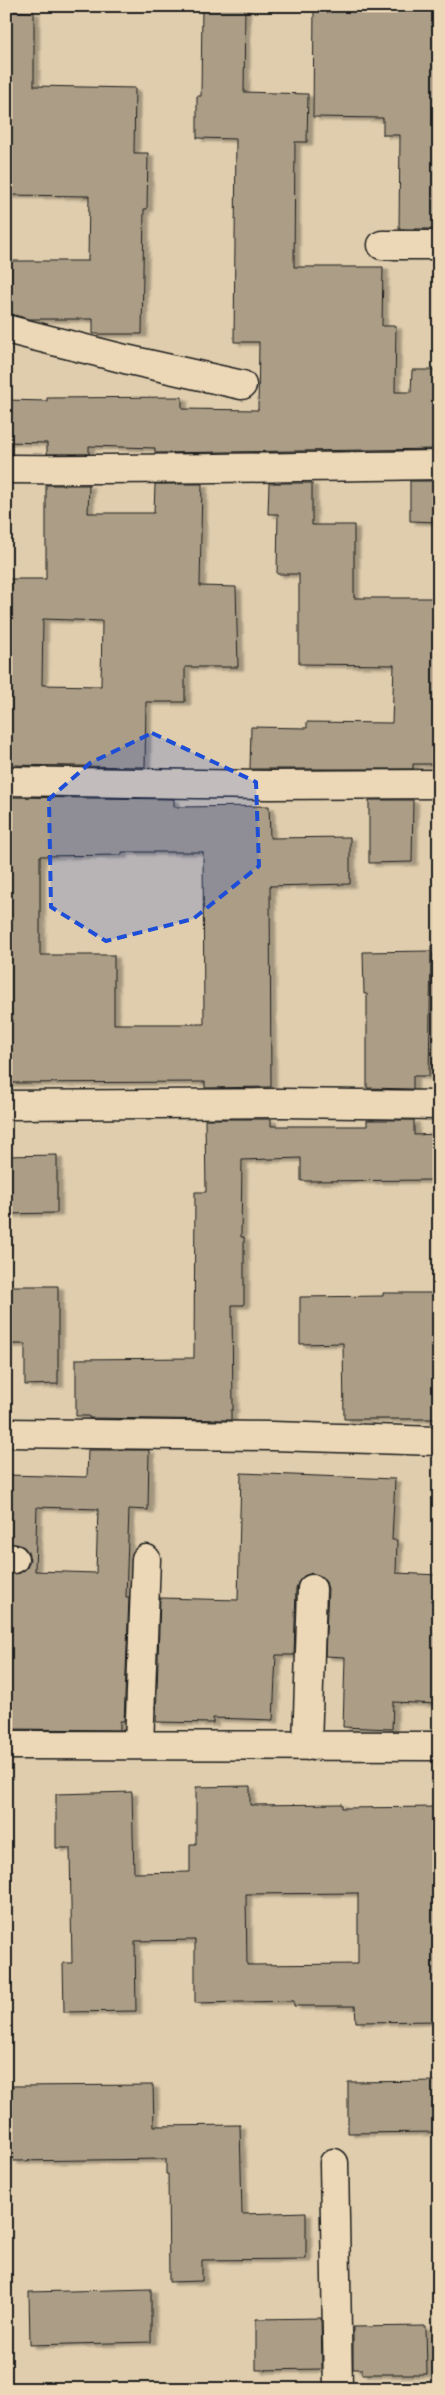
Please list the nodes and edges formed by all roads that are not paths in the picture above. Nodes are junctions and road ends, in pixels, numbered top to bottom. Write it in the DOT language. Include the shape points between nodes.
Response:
graph roads {
  1 [pos="382,245"];
  2 [pos="439,245"];
  3 [pos="6,329"];
  4 [pos="242,385"];
  5 [pos="439,465"];
  6 [pos="6,469"];
  7 [pos="6,781"];
  8 [pos="439,784"];
  9 [pos="6,1105"];
  10 [pos="439,1105"];
  11 [pos="6,1433"];
  12 [pos="439,1441"];
  13 [pos="146,1559"];
  14 [pos="312,1589"];
  15 [pos="6,1745"];
  16 [pos="138,1745"];
  17 [pos="307,1746"];
  18 [pos="439,1746"];
  19 [pos="334,2163"];
  20 [pos="338,2389"];
  1 -- 2 [label="street"];
  3 -- 4 [label="street"];
  5 -- 6 [label="street"];
  7 -- 8 [label="street"];
  9 -- 10 [label="street"];
  11 -- 12 [label="street"];
  13 -- 16 [label="street"];
  14 -- 17 [label="street"];
  15 -- 16 [label="street"];
  16 -- 17 [label="street"];
  17 -- 18 [label="street"];
  19 -- 20 [label="street"];
}
